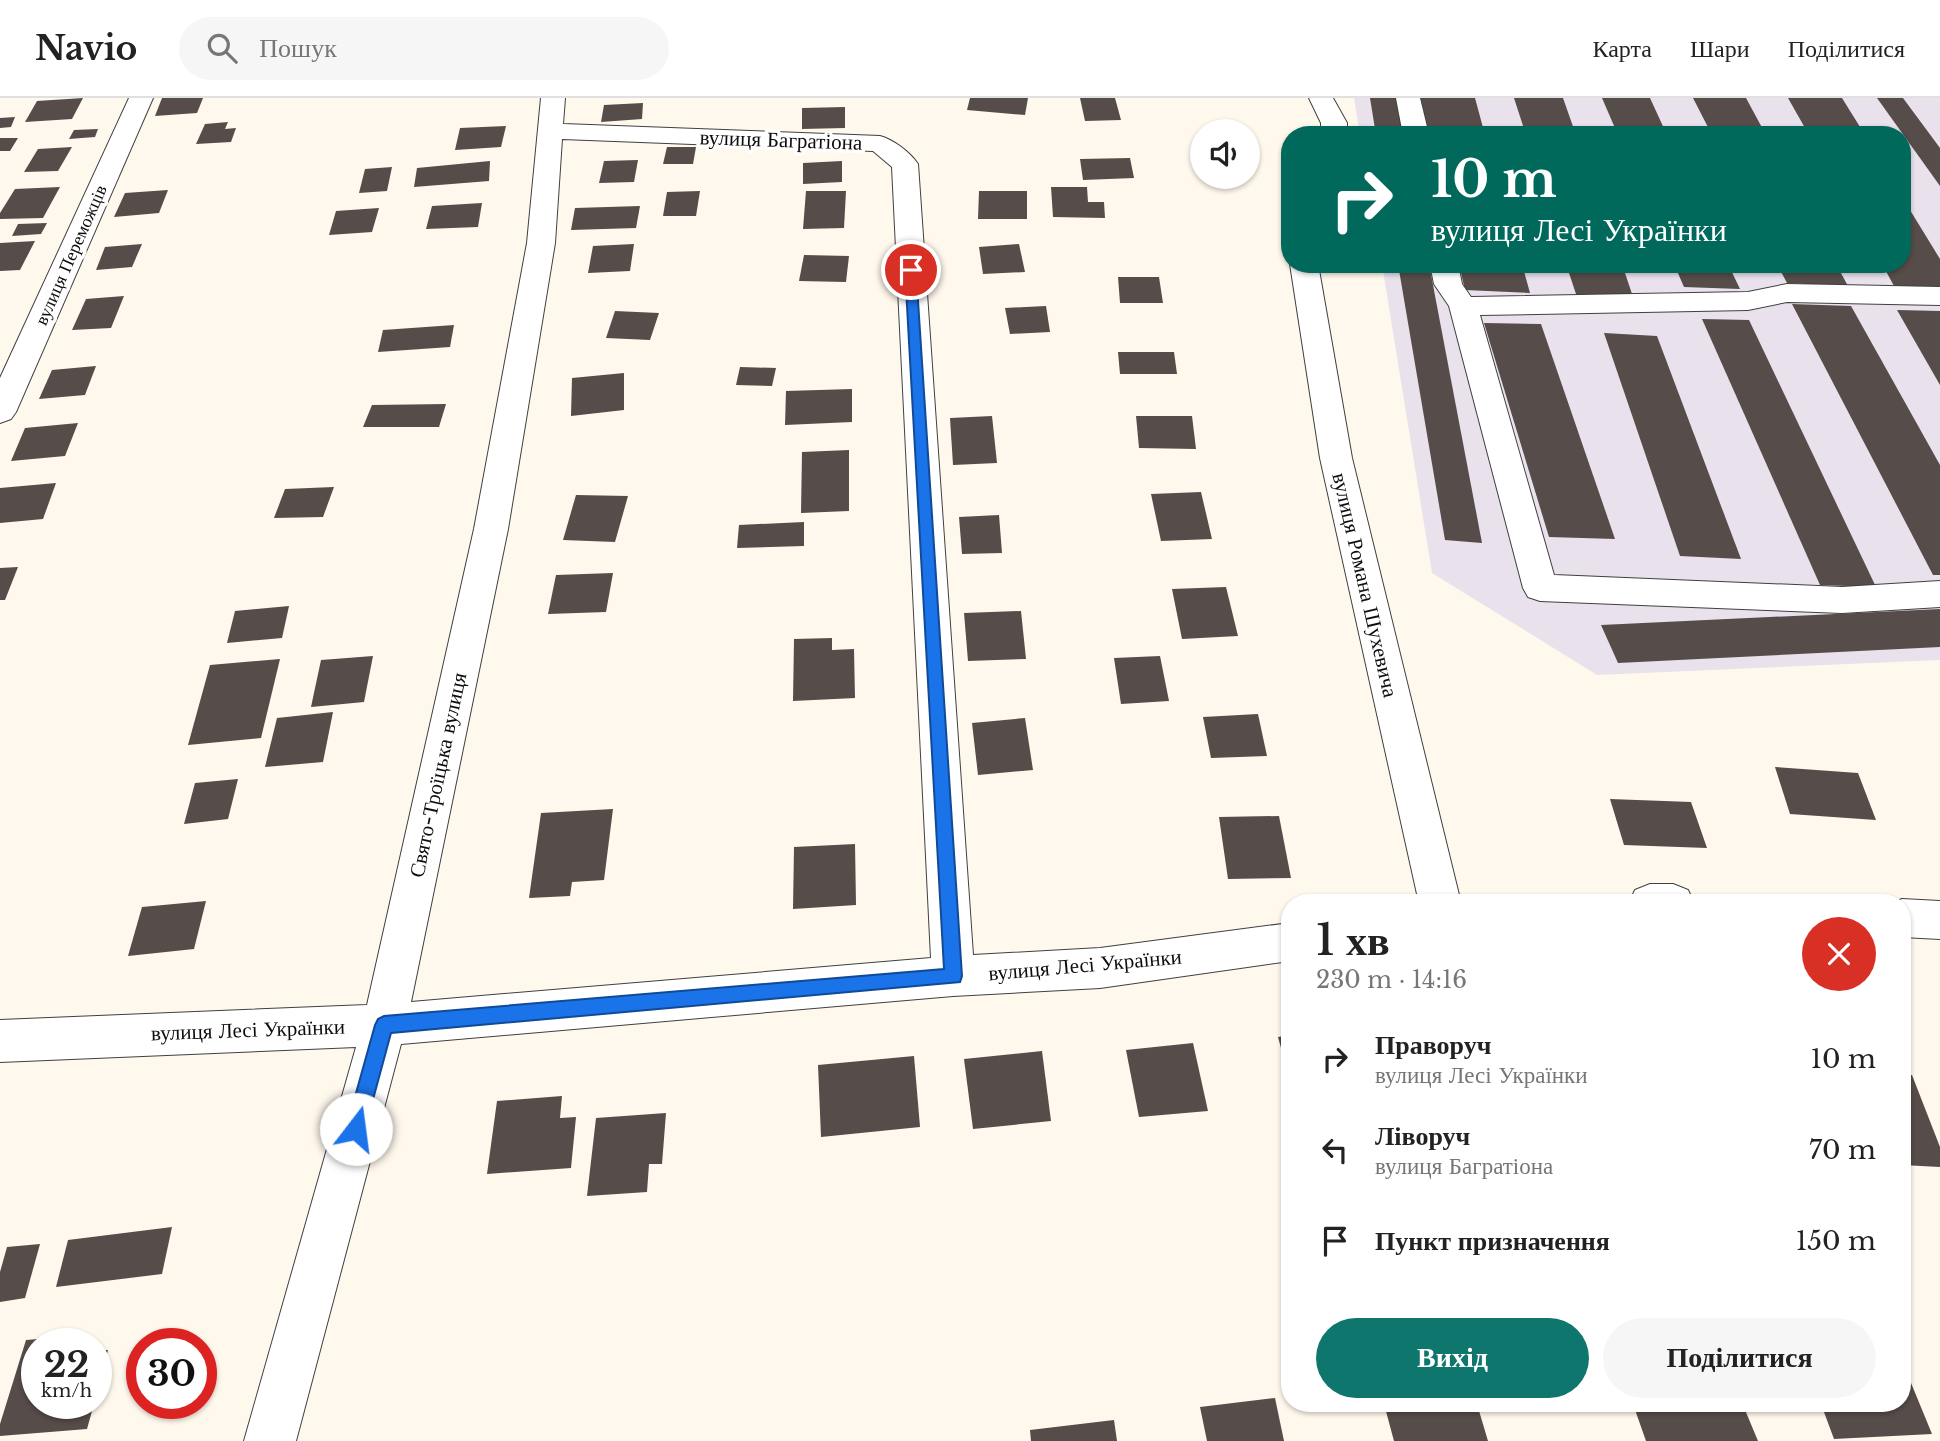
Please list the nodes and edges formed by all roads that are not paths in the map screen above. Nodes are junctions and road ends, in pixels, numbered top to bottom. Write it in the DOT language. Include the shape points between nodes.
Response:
graph roads {
  1 [pos="141,98"];
  2 [pos="1321,98"];
  3 [pos="1408,98"];
  4 [pos="551,114"];
  5 [pos="1334,126"];
  6 [pos="1414,126"];
  7 [pos="1305,273"];
  8 [pos="1446,273"];
  9 [pos="1940,296"];
  10 [pos="1463,306"];
  11 [pos="0,412"];
  12 [pos="1940,594"];
  13 [pos="1438,894"];
  14 [pos="1911,918"];
  15 [pos="1940,920"];
  16 [pos="1281,943"];
  17 [pos="953,976"];
  18 [pos="384,1025"];
  19 [pos="0,1041"];
  20 [pos="270,1441"];
  1 -- 11 [label="street, вулиця Переможців"];
  2 -- 5 [label="street"];
  3 -- 6 [label="street"];
  4 -- 17 [label="street, вулиця Багратіона" via="880,144 905,164"];
  4 -- 18 [label="street, Свято-Троїцька вулиця" via="541,243 491,529"];
  7 -- 13 [label="street, вулиця Романа Шухевича" via="1336,458"];
  8 -- 10 [label="street"];
  9 -- 10 [label="street" via="1787,293 1748,301"];
  10 -- 12 [label="street" via="1540,588 1842,600"];
  14 -- 15 [label="street"];
  16 -- 17 [label="street, вулиця Лесі Українки" via="1100,968"];
  17 -- 18 [label="street, вулиця Лесі Українки"];
  18 -- 19 [label="street, вулиця Лесі Українки"];
  18 -- 20 [label="street, Свято-Троїцька вулиця"];
}
